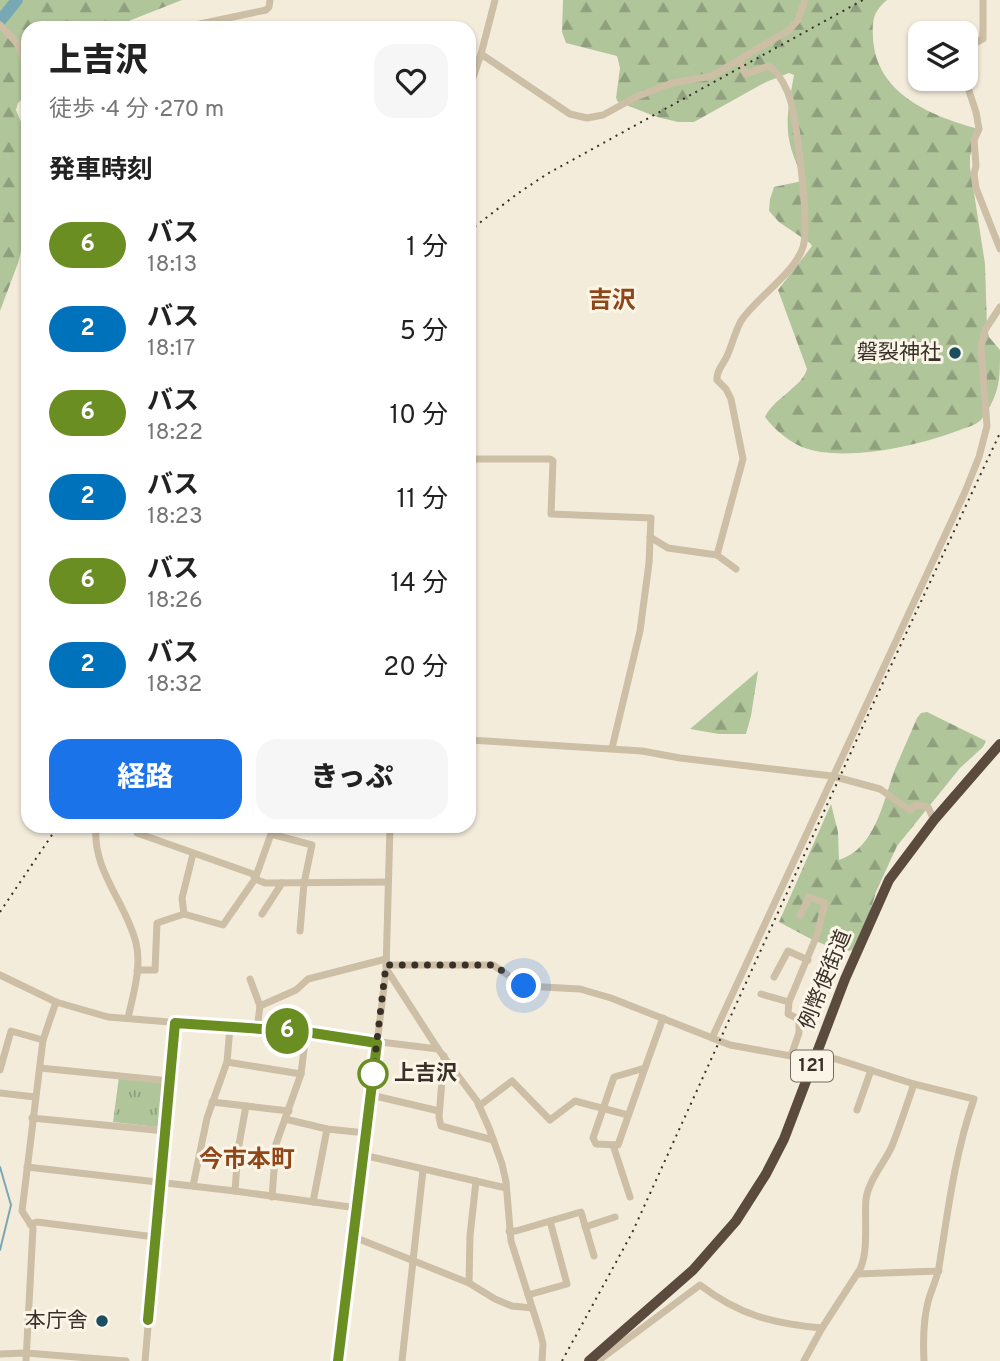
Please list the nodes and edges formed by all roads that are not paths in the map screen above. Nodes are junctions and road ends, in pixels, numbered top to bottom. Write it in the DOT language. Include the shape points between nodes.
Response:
graph roads {
  1 [pos="270,0"];
  2 [pos="495,0"];
  3 [pos="805,0"];
  4 [pos="983,0"];
  5 [pos="213,19"];
  6 [pos="206,21"];
  7 [pos="3,27"];
  8 [pos="978,41"];
  9 [pos="21,52"];
  10 [pos="481,54"];
  11 [pos="737,61"];
  12 [pos="476,69"];
  13 [pos="969,91"];
  14 [pos="1000,249"];
  15 [pos="1000,307"];
  16 [pos="476,459"];
  17 [pos="650,537"];
  18 [pos="717,555"];
  19 [pos="736,569"];
  20 [pos="476,740"];
  21 [pos="1000,744"];
  22 [pos="612,748"];
  23 [pos="832,776"];
  24 [pos="934,820"];
  25 [pos="96,833"];
  26 [pos="137,833"];
  27 [pos="390,833"];
  28 [pos="193,854"];
  29 [pos="256,879"];
  30 [pos="388,882"];
  31 [pos="282,883"];
  32 [pos="304,883"];
  33 [pos="184,914"];
  34 [pos="262,914"];
  35 [pos="800,916"];
  36 [pos="300,932"];
  37 [pos="808,960"];
  38 [pos="386,964"];
  39 [pos="137,970"];
  40 [pos="0,975"];
  41 [pos="774,977"];
  42 [pos="250,979"];
  43 [pos="761,994"];
  44 [pos="55,1002"];
  45 [pos="789,1002"];
  46 [pos="260,1006"];
  47 [pos="128,1018"];
  48 [pos="663,1018"];
  49 [pos="175,1023"];
  50 [pos="230,1027"];
  51 [pos="257,1029"];
  52 [pos="306,1032"];
  53 [pos="712,1038"];
  54 [pos="43,1040"];
  55 [pos="377,1043"];
  56 [pos="438,1049"];
  57 [pos="444,1056"];
  58 [pos="791,1056"];
  59 [pos="815,1058"];
  60 [pos="228,1062"];
  61 [pos="40,1068"];
  62 [pos="645,1068"];
  63 [pos="0,1070"];
  64 [pos="871,1070"];
  65 [pos="301,1074"];
  66 [pos="170,1081"];
  67 [pos="914,1084"];
  68 [pos="0,1093"];
  69 [pos="371,1095"];
  70 [pos="35,1097"];
  71 [pos="212,1102"];
  72 [pos="246,1106"];
  73 [pos="479,1106"];
  74 [pos="602,1109"];
  75 [pos="857,1110"];
  76 [pos="439,1111"];
  77 [pos="287,1115"];
  78 [pos="628,1115"];
  79 [pos="32,1118"];
  80 [pos="327,1129"];
  81 [pos="165,1131"];
  82 [pos="366,1133"];
  83 [pos="494,1140"];
  84 [pos="613,1145"];
  85 [pos="363,1155"];
  86 [pos="27,1167"];
  87 [pos="423,1170"];
  88 [pos="476,1181"];
  89 [pos="160,1182"];
  90 [pos="193,1186"];
  91 [pos="506,1188"];
  92 [pos="235,1191"];
  93 [pos="272,1197"];
  94 [pos="630,1197"];
  95 [pos="313,1202"];
  96 [pos="357,1209"];
  97 [pos="615,1217"];
  98 [pos="550,1221"];
  99 [pos="30,1224"];
  100 [pos="585,1227"];
  101 [pos="509,1231"];
  102 [pos="155,1237"];
  103 [pos="354,1237"];
  104 [pos="594,1256"];
  105 [pos="412,1259"];
  106 [pos="939,1271"];
  107 [pos="857,1274"];
  108 [pos="470,1283"];
  109 [pos="528,1295"];
  110 [pos="532,1308"];
  111 [pos="822,1328"];
  112 [pos="0,1354"];
  113 [pos="26,1357"];
  114 [pos="126,1361"];
  115 [pos="145,1361"];
  116 [pos="338,1361"];
  117 [pos="402,1361"];
  118 [pos="542,1361"];
  119 [pos="589,1361"];
  120 [pos="598,1361"];
  121 [pos="804,1361"];
  122 [pos="923,1361"];
  1 -- 5 [label="street" via="266,10"];
  2 -- 10 [label="street"];
  3 -- 11 [label="street" via="799,20 789,30"];
  4 -- 8 [label="street" via="982,39"];
  5 -- 6 [label="street"];
  7 -- 9 [label="street"];
  10 -- 11 [label="street" via="570,114 587,118 672,83 712,76"];
  10 -- 12 [label="street"];
  11 -- 18 [label="street" via="746,74 769,66 777,72 791,101 802,184 804,246 741,322 716,374 731,399 743,459"];
  13 -- 14 [label="street" via="979,128 974,140 976,188"];
  15 -- 23 [label="street" via="985,330 981,347 987,426 979,457"];
  16 -- 17 [label="street" via="550,458 551,514 651,518"];
  17 -- 18 [label="street" via="668,548"];
  17 -- 22 [label="street" via="640,631"];
  18 -- 19 [label="street"];
  20 -- 22 [label="street"];
  21 -- 24 [label="highway, 例幣使街道 / 121"];
  22 -- 23 [label="street"];
  23 -- 24 [label="street" via="880,789 910,810 916,805 928,807"];
  23 -- 53 [label="street"];
  24 -- 59 [label="highway, 例幣使街道 / 121" via="888,880"];
  25 -- 39 [label="street" via="102,869 136,942"];
  26 -- 28 [label="street"];
  27 -- 30 [label="street"];
  28 -- 29 [label="street" via="253,874"];
  28 -- 33 [label="street" via="182,898"];
  29 -- 31 [label="street"];
  29 -- 32 [label="street" via="271,834 313,845"];
  29 -- 33 [label="street" via="223,925"];
  30 -- 32 [label="street"];
  30 -- 38 [label="street"];
  31 -- 32 [label="street"];
  31 -- 34 [label="street"];
  32 -- 36 [label="street"];
  33 -- 39 [label="street" via="157,923 155,970"];
  35 -- 37 [label="street" via="809,897 825,903"];
  37 -- 41 [label="street" via="788,951"];
  37 -- 45 [label="street"];
  38 -- 46 [label="street" via="308,979 296,990"];
  38 -- 48 [label="street" via="494,965 524,986 580,989"];
  38 -- 55 [label="street"];
  38 -- 56 [label="street"];
  39 -- 47 [label="street"];
  40 -- 44 [label="street"];
  42 -- 46 [label="street"];
  43 -- 45 [label="street"];
  44 -- 47 [label="street" via="84,1012"];
  44 -- 54 [label="street"];
  45 -- 58 [label="street" via="788,1014 799,1019"];
  46 -- 51 [label="street"];
  47 -- 49 [label="street"];
  48 -- 53 [label="street"];
  48 -- 62 [label="street"];
  49 -- 50 [label="street"];
  49 -- 66 [label="street"];
  50 -- 51 [label="street"];
  50 -- 60 [label="street"];
  51 -- 52 [label="street"];
  52 -- 55 [label="street"];
  52 -- 65 [label="street"];
  53 -- 58 [label="street"];
  54 -- 61 [label="street"];
  54 -- 63 [label="street" via="11,1031"];
  55 -- 56 [label="street"];
  55 -- 69 [label="street"];
  56 -- 57 [label="street"];
  57 -- 73 [label="street"];
  57 -- 76 [label="street"];
  58 -- 59 [label="street"];
  59 -- 64 [label="street"];
  59 -- 119 [label="highway, 例幣使街道 / 121" via="783,1139 736,1221 693,1270"];
  60 -- 65 [label="street"];
  60 -- 71 [label="street"];
  61 -- 66 [label="street"];
  61 -- 70 [label="street"];
  62 -- 74 [label="street" via="614,1077"];
  62 -- 78 [label="street"];
  64 -- 67 [label="street"];
  64 -- 75 [label="street"];
  65 -- 77 [label="street"];
  66 -- 81 [label="street"];
  67 -- 106 [label="street" via="974,1099 946,1212"];
  67 -- 107 [label="street" via="891,1147 870,1184"];
  68 -- 70 [label="street"];
  69 -- 76 [label="street"];
  69 -- 82 [label="street"];
  70 -- 79 [label="street"];
  71 -- 72 [label="street"];
  71 -- 90 [label="street"];
  72 -- 77 [label="street"];
  72 -- 92 [label="street"];
  73 -- 74 [label="street" via="512,1081 550,1120 575,1101"];
  73 -- 83 [label="street"];
  74 -- 78 [label="street"];
  74 -- 84 [label="street" via="593,1138 596,1144"];
  76 -- 83 [label="street" via="440,1126"];
  77 -- 80 [label="street"];
  77 -- 93 [label="street" via="276,1144"];
  78 -- 84 [label="street" via="618,1145"];
  79 -- 81 [label="street"];
  79 -- 86 [label="street"];
  80 -- 82 [label="street"];
  80 -- 95 [label="street"];
  81 -- 89 [label="street"];
  82 -- 85 [label="street"];
  83 -- 91 [label="street"];
  84 -- 94 [label="street"];
  85 -- 87 [label="street"];
  85 -- 96 [label="street"];
  86 -- 89 [label="street"];
  86 -- 99 [label="street" via="22,1214"];
  87 -- 88 [label="street"];
  87 -- 105 [label="street"];
  88 -- 91 [label="street"];
  88 -- 108 [label="street"];
  89 -- 90 [label="street"];
  89 -- 102 [label="street"];
  90 -- 92 [label="street"];
  91 -- 101 [label="street"];
  92 -- 93 [label="street"];
  93 -- 95 [label="street"];
  95 -- 96 [label="street"];
  96 -- 103 [label="street"];
  97 -- 100 [label="street"];
  98 -- 100 [label="street" via="581,1212"];
  98 -- 101 [label="street"];
  98 -- 109 [label="street" via="568,1284"];
  99 -- 102 [label="street"];
  99 -- 113 [label="street"];
  100 -- 104 [label="street"];
  101 -- 109 [label="street"];
  102 -- 115 [label="street"];
  103 -- 105 [label="street"];
  103 -- 116 [label="street"];
  105 -- 108 [label="street"];
  105 -- 117 [label="street"];
  106 -- 107 [label="street"];
  106 -- 122 [label="street" via="928,1304"];
  107 -- 111 [label="street"];
  108 -- 110 [label="street" via="512,1306"];
  109 -- 110 [label="street"];
  110 -- 118 [label="street" via="543,1344"];
  111 -- 120 [label="street" via="739,1311 700,1285"];
  111 -- 121 [label="street"];
  112 -- 113 [label="street"];
  113 -- 114 [label="street"];
}
